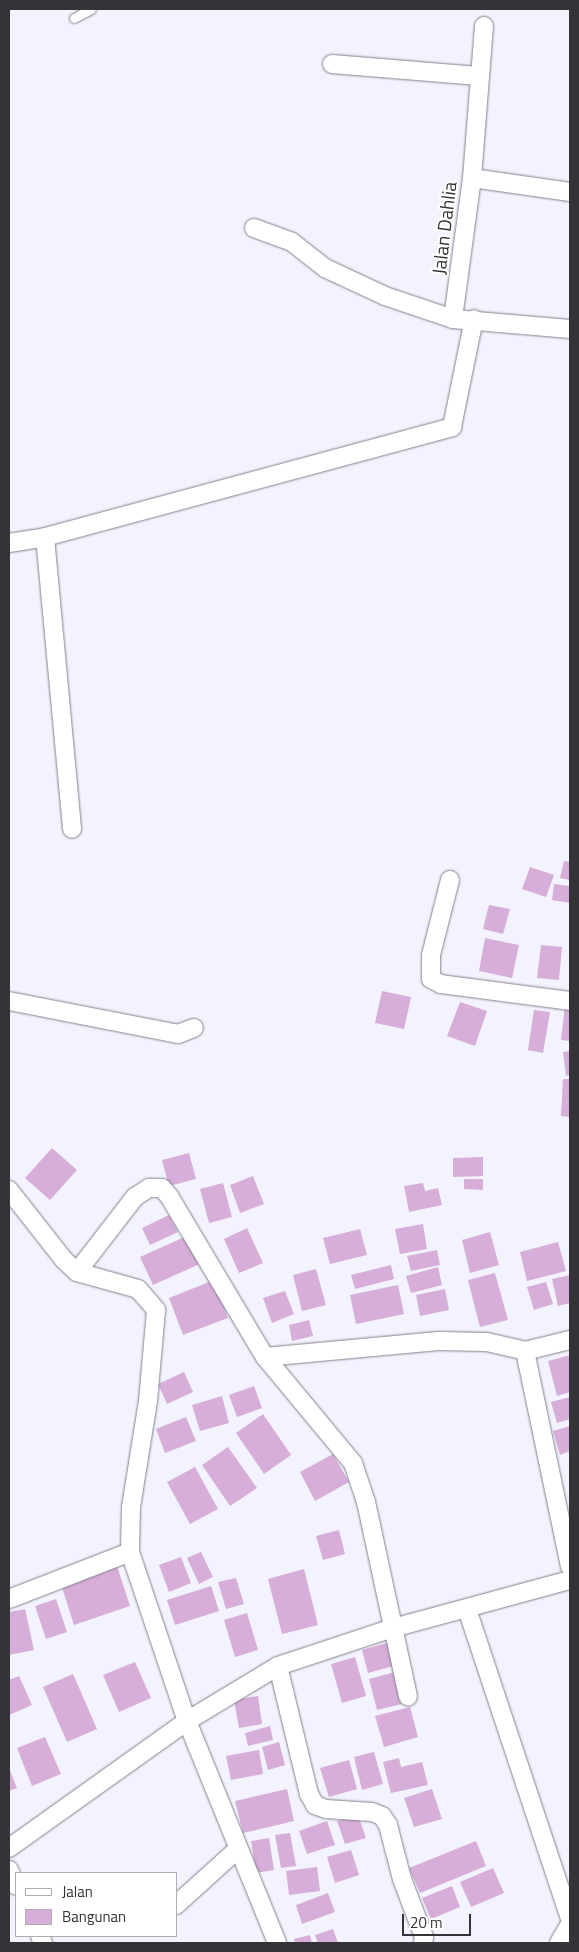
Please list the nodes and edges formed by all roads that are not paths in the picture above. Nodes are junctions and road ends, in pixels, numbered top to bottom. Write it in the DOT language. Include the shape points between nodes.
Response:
graph roads {
  1 [pos="91,9"];
  2 [pos="74,18"];
  3 [pos="484,26"];
  4 [pos="332,64"];
  5 [pos="479,76"];
  6 [pos="472,178"];
  7 [pos="570,192"];
  8 [pos="254,228"];
  9 [pos="453,319"];
  10 [pos="474,319"];
  11 [pos="570,328"];
  12 [pos="45,537"];
  13 [pos="9,543"];
  14 [pos="72,829"];
  15 [pos="450,880"];
  16 [pos="9,1001"];
  17 [pos="570,1001"];
  18 [pos="194,1028"];
  19 [pos="9,1190"];
  20 [pos="77,1272"];
  21 [pos="570,1340"];
  22 [pos="525,1351"];
  23 [pos="266,1357"];
  24 [pos="130,1552"];
  25 [pos="570,1566"];
  26 [pos="570,1580"];
  27 [pos="9,1599"];
  28 [pos="467,1609"];
  29 [pos="394,1628"];
  30 [pos="278,1666"];
  31 [pos="408,1697"];
  32 [pos="187,1721"];
  33 [pos="9,1848"];
  34 [pos="238,1849"];
  35 [pos="9,1870"];
  36 [pos="15,1884"];
  37 [pos="178,1903"];
  38 [pos="570,1919"];
  39 [pos="570,1924"];
  40 [pos="277,1943"];
  41 [pos="423,1943"];
  42 [pos="559,1943"];
  1 -- 2 [label="lane"];
  3 -- 5 [label="street, Jalan Dahlia"];
  4 -- 5 [label="street"];
  5 -- 6 [label="street, Jalan Dahlia"];
  6 -- 7 [label="street"];
  6 -- 9 [label="street, Jalan Dahlia"];
  8 -- 9 [label="street" via="292,242 325,268 384,296"];
  9 -- 10 [label="street"];
  10 -- 11 [label="street"];
  10 -- 12 [label="street" via="452,427"];
  12 -- 13 [label="street"];
  12 -- 14 [label="street"];
  15 -- 17 [label="street" via="430,962 432,979 441,984"];
  16 -- 18 [label="street" via="178,1034"];
  19 -- 20 [label="street"];
  20 -- 23 [label="street" via="135,1197 149,1188 162,1188"];
  20 -- 24 [label="street" via="138,1289 156,1310 148,1401 131,1507"];
  21 -- 22 [label="street"];
  22 -- 23 [label="street" via="487,1342 438,1341"];
  22 -- 25 [label="street"];
  23 -- 29 [label="street" via="353,1463 366,1502"];
  24 -- 27 [label="street"];
  24 -- 32 [label="street"];
  26 -- 28 [label="street"];
  28 -- 29 [label="street"];
  28 -- 38 [label="street"];
  29 -- 30 [label="street"];
  29 -- 31 [label="street"];
  30 -- 32 [label="street"];
  30 -- 41 [label="street" via="309,1794 315,1805 326,1809 372,1812 382,1816 388,1825 402,1879 424,1937"];
  32 -- 33 [label="street"];
  32 -- 34 [label="street"];
  34 -- 37 [label="street"];
  34 -- 40 [label="street"];
  35 -- 36 [label="street"];
  39 -- 42 [label="street"];
}
